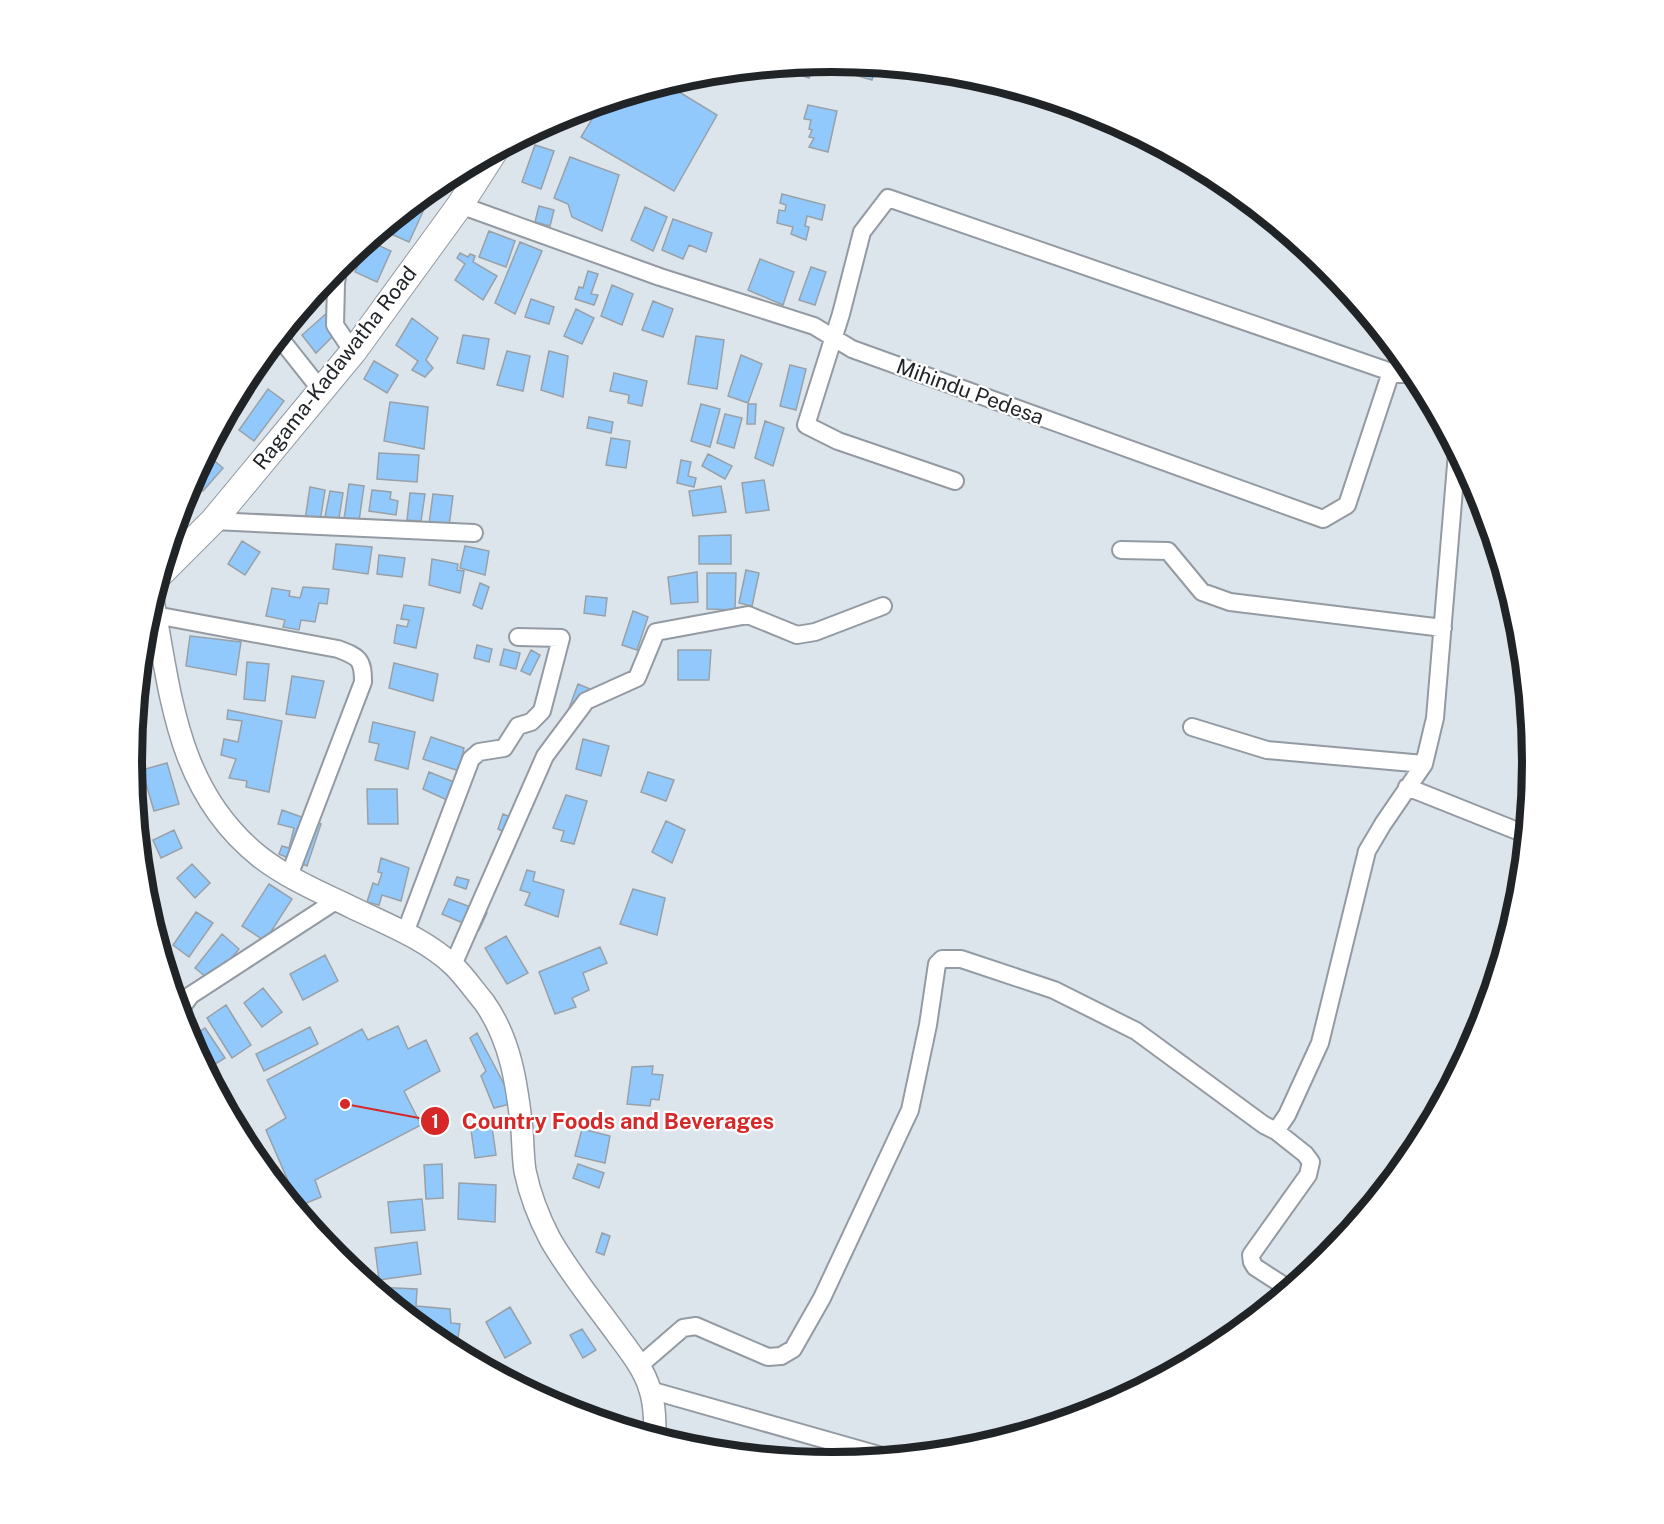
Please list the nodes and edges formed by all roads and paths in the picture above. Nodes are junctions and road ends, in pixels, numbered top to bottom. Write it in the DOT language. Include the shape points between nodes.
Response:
graph roads {
  1 [pos="486,165"];
  2 [pos="460,205"];
  3 [pos="336,282"];
  4 [pos="834,338"];
  5 [pos="284,344"];
  6 [pos="353,352"];
  7 [pos="1391,372"];
  8 [pos="1402,374"];
  9 [pos="321,390"];
  10 [pos="1456,468"];
  11 [pos="955,480"];
  12 [pos="213,521"];
  13 [pos="474,533"];
  14 [pos="1121,550"];
  15 [pos="172,562"];
  16 [pos="883,606"];
  17 [pos="159,609"];
  18 [pos="156,622"];
  19 [pos="1443,628"];
  20 [pos="518,637"];
  21 [pos="1192,727"];
  22 [pos="1424,764"];
  23 [pos="1407,787"];
  24 [pos="1518,831"];
  25 [pos="289,876"];
  26 [pos="337,900"];
  27 [pos="405,933"];
  28 [pos="453,965"];
  29 [pos="186,1002"];
  30 [pos="1276,1131"];
  31 [pos="1282,1285"];
  32 [pos="639,1366"];
  33 [pos="650,1390"];
  34 [pos="655,1428"];
  35 [pos="866,1451"];
  1 -- 2 [label="main road, Ragama-Kadawatha Road"];
  2 -- 4 [label="street, Mihindu Pedesa" via="660,277 814,326"];
  2 -- 6 [label="main road, Ragama-Kadawatha Road"];
  3 -- 6 [label="street" via="335,325"];
  4 -- 7 [label="street" via="862,232 888,198"];
  4 -- 7 [label="street, Mihindu Pedesa" via="852,349 1323,519 1347,506"];
  4 -- 11 [label="street" via="806,425 838,441"];
  5 -- 9 [label="street"];
  6 -- 9 [label="main road, Ragama-Kadawatha Road"];
  7 -- 8 [label="street"];
  9 -- 12 [label="main road, Ragama-Kadawatha Road"];
  10 -- 19 [label="street"];
  12 -- 13 [label="street"];
  12 -- 15 [label="main road, Ragama-Kadawatha Road"];
  14 -- 19 [label="street" via="1168,552 1202,592 1230,602"];
  16 -- 28 [label="street" via="797,635 747,615 656,632 637,678 586,701 545,756"];
  17 -- 25 [label="street" via="338,649 354,655 363,666 363,682"];
  18 -- 25 [label="street" via="178,732 202,787 221,819 240,840"];
  19 -- 22 [label="street" via="1435,718"];
  20 -- 27 [label="street" via="561,638 542,711 531,722 518,726 504,748 479,752 471,759"];
  21 -- 22 [label="street" via="1267,750"];
  22 -- 23 [label="street"];
  23 -- 24 [label="street"];
  23 -- 30 [label="street" via="1368,851 1320,1043"];
  25 -- 26 [label="street"];
  26 -- 27 [label="street"];
  26 -- 29 [label="street"];
  27 -- 28 [label="street"];
  28 -- 32 [label="street" via="487,1006 504,1037 518,1091 525,1169 546,1232"];
  30 -- 31 [label="street" via="1311,1162 1308,1175 1251,1255 1255,1267"];
  30 -- 32 [label="street" via="1136,1031 1054,990 961,959 942,959 937,964 910,1110 822,1298 793,1349 768,1357 696,1326 683,1328"];
  32 -- 33 [label="street"];
  33 -- 34 [label="street"];
  33 -- 35 [label="street"];
}
